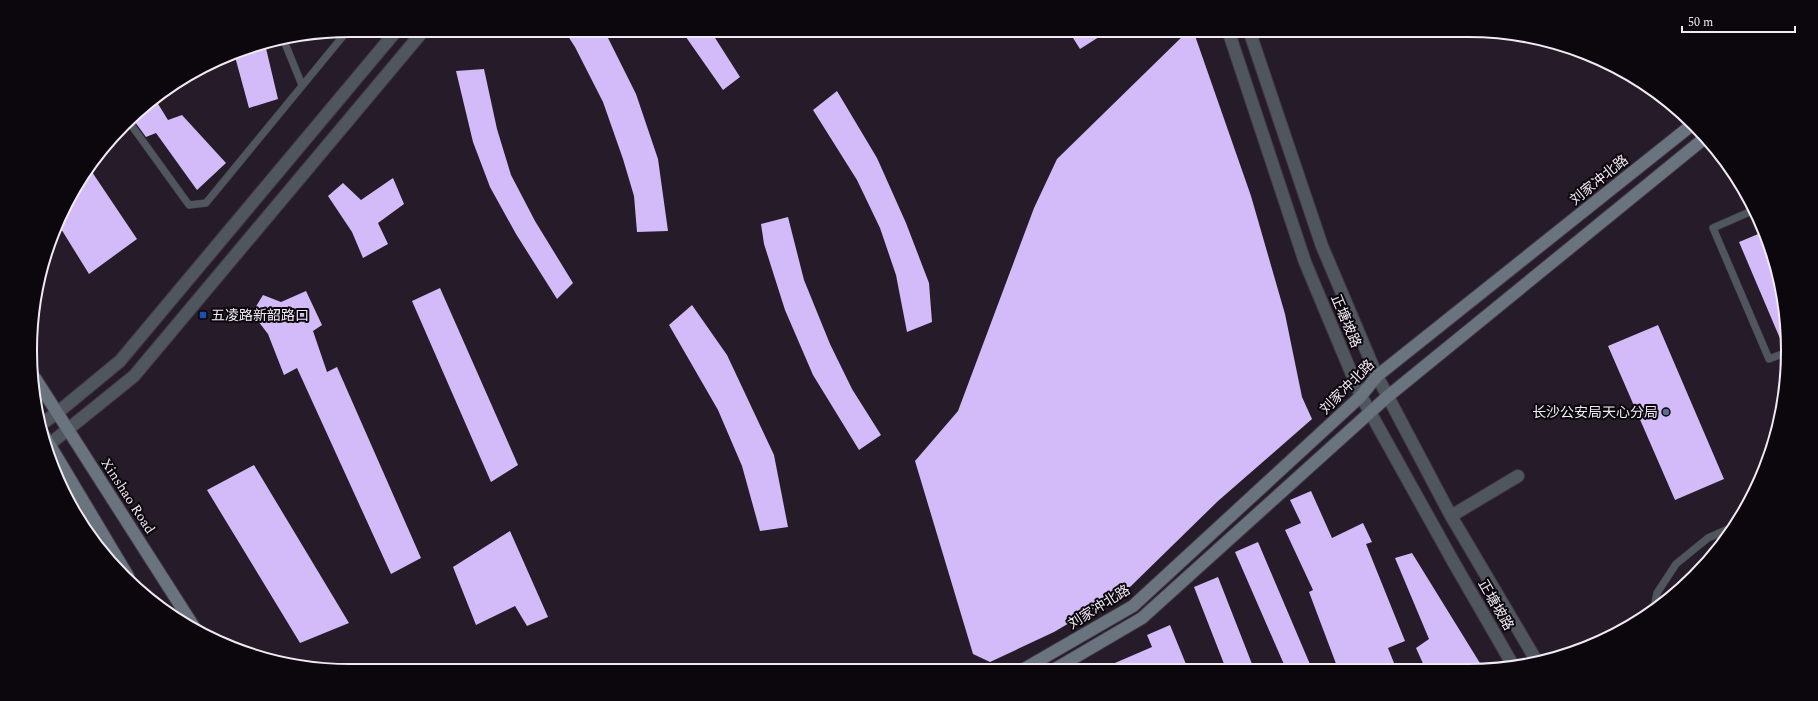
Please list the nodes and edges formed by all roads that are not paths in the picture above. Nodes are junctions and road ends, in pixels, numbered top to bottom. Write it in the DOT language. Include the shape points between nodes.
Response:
graph roads {
  1 [pos="342,37"];
  2 [pos="391,37"];
  3 [pos="418,37"];
  4 [pos="1230,37"];
  5 [pos="1251,37"];
  6 [pos="285,44"];
  7 [pos="302,86"];
  8 [pos="132,126"];
  9 [pos="1688,128"];
  10 [pos="1701,141"];
  11 [pos="1749,212"];
  12 [pos="1781,354"];
  13 [pos="1377,376"];
  14 [pos="39,385"];
  15 [pos="1361,396"];
  16 [pos="1387,397"];
  17 [pos="57,413"];
  18 [pos="1371,413"];
  19 [pos="45,421"];
  20 [pos="68,430"];
  21 [pos="51,443"];
  22 [pos="58,461"];
  23 [pos="1518,476"];
  24 [pos="1451,516"];
  25 [pos="1723,531"];
  26 [pos="119,561"];
  27 [pos="1655,601"];
  28 [pos="189,619"];
  29 [pos="1534,657"];
  30 [pos="1510,661"];
  31 [pos="1033,664"];
  32 [pos="1064,664"];
  1 -- 7 [label="lane"];
  2 -- 17 [label="street" via="120,361"];
  3 -- 20 [label="street" via="134,376"];
  4 -- 15 [label="street, 正塘坡路" via="1305,262"];
  5 -- 13 [label="street, 正塘坡路" via="1322,246"];
  6 -- 7 [label="lane"];
  7 -- 8 [label="lane" via="206,203 189,205"];
  9 -- 13 [label="main road, 刘家冲北路"];
  10 -- 16 [label="main road"];
  11 -- 12 [label="lane" via="1713,228 1769,359"];
  13 -- 15 [label="main road, 刘家冲北路"];
  13 -- 16 [label="street, 正塘坡路"];
  14 -- 17 [label="main road, Xinshao Road"];
  15 -- 18 [label="street, 正塘坡路"];
  15 -- 31 [label="main road, 刘家冲北路" via="1133,606"];
  16 -- 18 [label="main road"];
  16 -- 24 [label="street, 正塘坡路"];
  17 -- 19 [label="street"];
  17 -- 20 [label="main road, Xinshao Road"];
  18 -- 30 [label="street, 正塘坡路"];
  18 -- 32 [label="main road" via="1142,618"];
  20 -- 21 [label="street"];
  20 -- 28 [label="main road, Xinshao Road"];
  22 -- 26 [label="main road"];
  23 -- 24 [label="street"];
  24 -- 29 [label="street, 正塘坡路"];
  25 -- 27 [label="lane" via="1708,538 1676,564 1657,593"];
}
